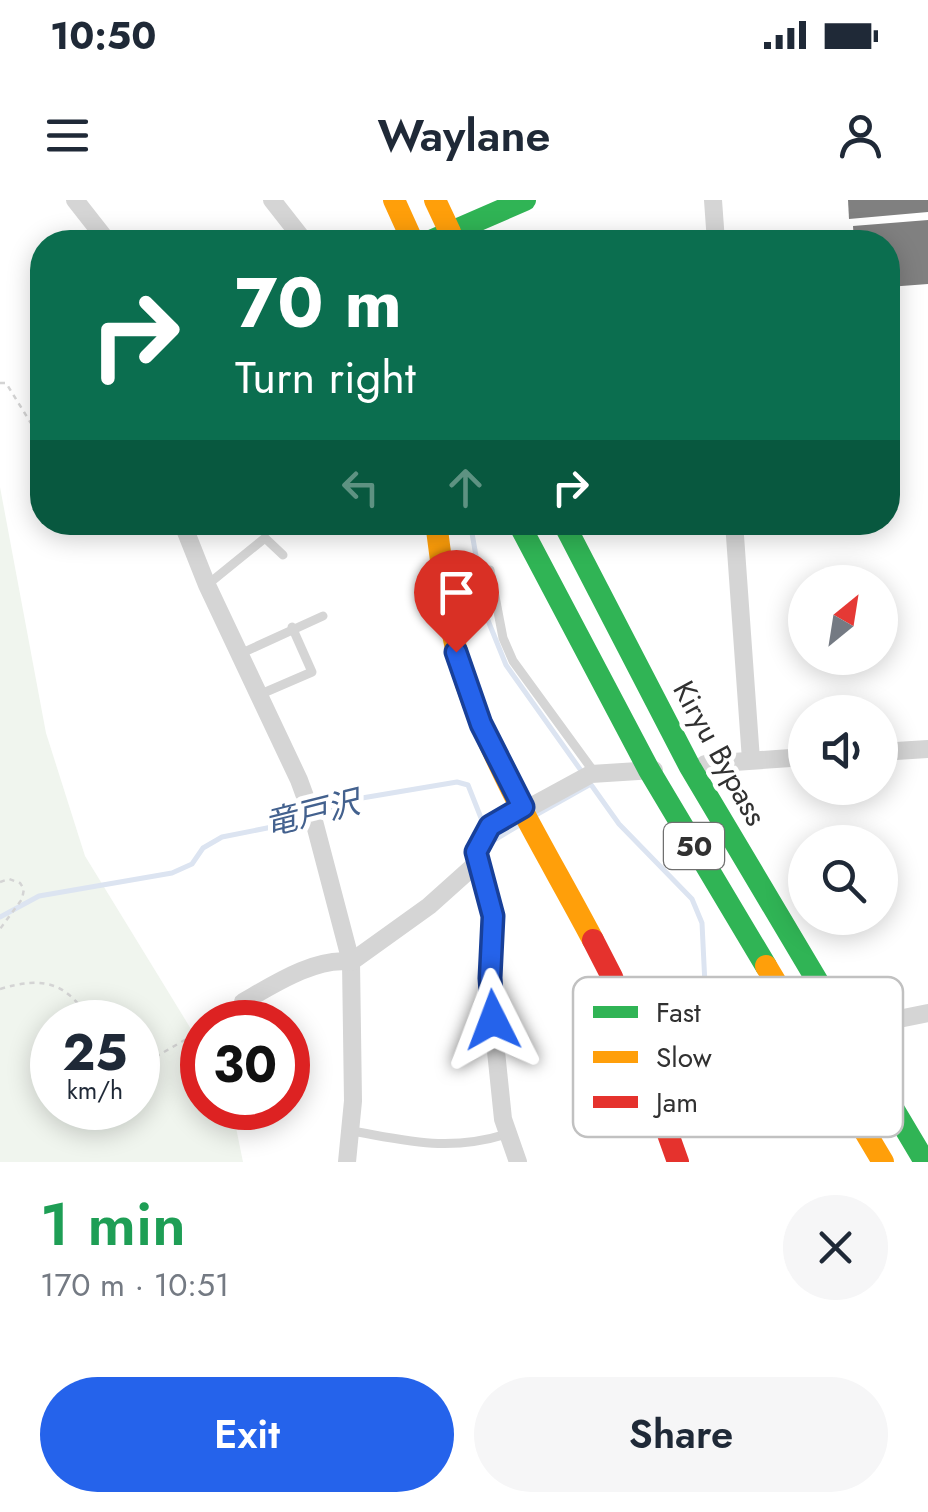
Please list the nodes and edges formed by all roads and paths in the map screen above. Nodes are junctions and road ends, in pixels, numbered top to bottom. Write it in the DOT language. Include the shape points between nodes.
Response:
graph roads {
  1 [pos="75,200"];
  2 [pos="272,200"];
  3 [pos="374,200"];
  4 [pos="394,200"];
  5 [pos="417,200"];
  6 [pos="435,200"];
  7 [pos="525,200"];
  8 [pos="713,200"];
  9 [pos="99,230"];
  10 [pos="296,230"];
  11 [pos="388,230"];
  12 [pos="408,230"];
  13 [pos="436,230"];
  14 [pos="440,230"];
  15 [pos="463,230"];
  16 [pos="715,230"];
  17 [pos="0,383"];
  18 [pos="30,422"];
  19 [pos="187,535"];
  20 [pos="438,535"];
  21 [pos="525,535"];
  22 [pos="549,535"];
  23 [pos="567,535"];
  24 [pos="582,535"];
  25 [pos="735,535"];
  26 [pos="283,555"];
  27 [pos="490,570"];
  28 [pos="207,585"];
  29 [pos="588,599"];
  30 [pos="322,616"];
  31 [pos="292,628"];
  32 [pos="242,653"];
  33 [pos="262,694"];
  34 [pos="928,749"];
  35 [pos="898,751"];
  36 [pos="788,758"];
  37 [pos="751,760"];
  38 [pos="705,764"];
  39 [pos="655,770"];
  40 [pos="588,775"];
  41 [pos="523,807"];
  42 [pos="477,863"];
  43 [pos="0,882"];
  44 [pos="0,929"];
  45 [pos="351,962"];
  46 [pos="611,977"];
  47 [pos="775,977"];
  48 [pos="788,977"];
  49 [pos="812,977"];
  50 [pos="830,977"];
  51 [pos="0,988"];
  52 [pos="76,1000"];
  53 [pos="247,1000"];
  54 [pos="928,1013"];
  55 [pos="903,1018"];
  56 [pos="903,1103"];
  57 [pos="903,1126"];
  58 [pos="352,1131"];
  59 [pos="506,1134"];
  60 [pos="669,1137"];
  61 [pos="868,1137"];
  62 [pos="884,1137"];
  63 [pos="928,1146"];
  64 [pos="347,1162"];
  65 [pos="518,1162"];
  66 [pos="678,1162"];
  67 [pos="883,1162"];
  68 [pos="899,1162"];
  69 [pos="925,1162"];
  1 -- 9 [label="street"];
  2 -- 10 [label="street"];
  3 -- 11 [label="main road"];
  4 -- 12 [label="main road"];
  5 -- 13 [label="main road"];
  6 -- 14 [label="main road"];
  7 -- 15 [label="main road"];
  8 -- 16 [label="street"];
  17 -- 18 [label="path"];
  19 -- 28 [label="street"];
  20 -- 41 [label="main road" via="460,670"];
  21 -- 39 [label="main road, 50"];
  22 -- 29 [label="main road, Kiryu Bypass / 50"];
  23 -- 29 [label="main road, Kiryu Bypass / 50"];
  24 -- 38 [label="street"];
  25 -- 37 [label="street"];
  26 -- 28 [label="lane" via="264,538"];
  27 -- 40 [label="lane" via="513,661"];
  28 -- 32 [label="street"];
  29 -- 48 [label="main road, Kiryu Bypass / 50"];
  29 -- 49 [label="main road, Kiryu Bypass / 50"];
  30 -- 31 [label="lane"];
  31 -- 32 [label="lane"];
  31 -- 33 [label="lane" via="312,672"];
  32 -- 33 [label="street"];
  33 -- 45 [label="street" via="314,821"];
  34 -- 35 [label="street"];
  36 -- 37 [label="street"];
  37 -- 38 [label="street"];
  38 -- 50 [label="street"];
  39 -- 40 [label="street"];
  39 -- 47 [label="main road, 50"];
  40 -- 41 [label="street"];
  41 -- 42 [label="street" via="484,832"];
  41 -- 46 [label="main road"];
  42 -- 45 [label="street"];
  42 -- 59 [label="street" via="493,916 490,993"];
  43 -- 44 [label="path" via="10,879 24,890"];
  45 -- 53 [label="street" via="311,969"];
  45 -- 58 [label="street"];
  51 -- 52 [label="path" via="44,982"];
  54 -- 55 [label="street"];
  56 -- 63 [label="main road"];
  57 -- 69 [label="main road, Kiryu Bypass / 50"];
  58 -- 59 [label="lane" via="461,1146"];
  58 -- 64 [label="street"];
  59 -- 65 [label="street"];
  60 -- 66 [label="main road"];
  61 -- 67 [label="main road, 50"];
  62 -- 68 [label="main road, Kiryu Bypass / 50"];
}
